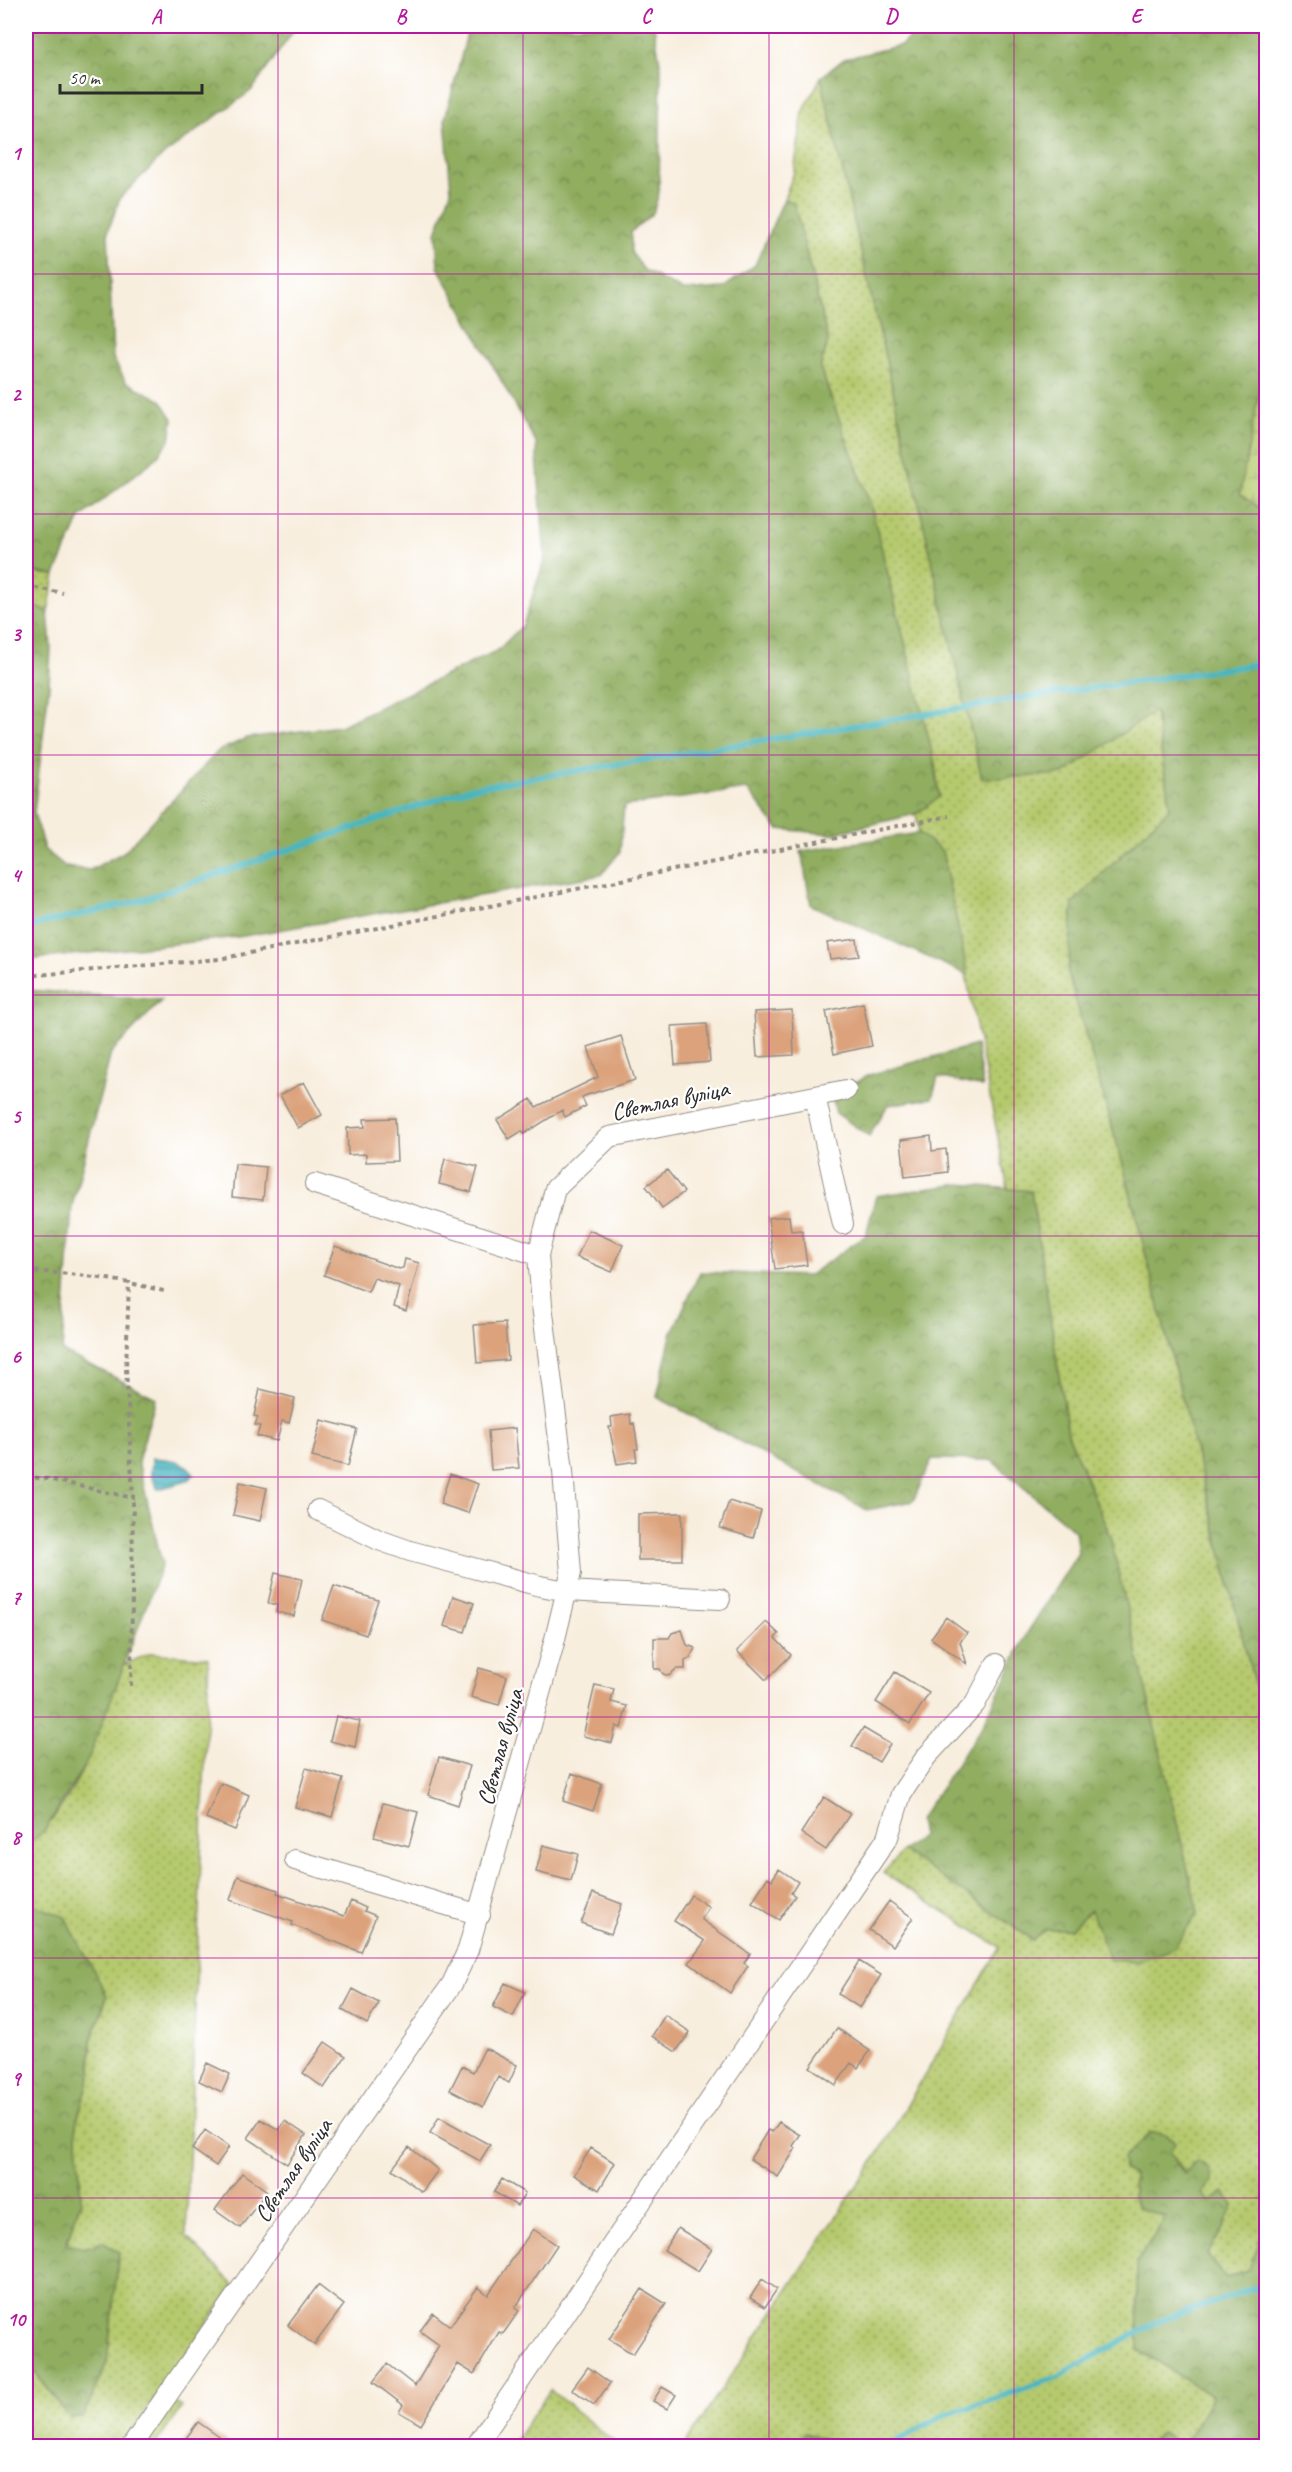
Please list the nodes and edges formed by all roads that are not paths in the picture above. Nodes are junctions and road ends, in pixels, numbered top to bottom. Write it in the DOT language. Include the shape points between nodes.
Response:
graph roads {
  1 [pos="846,1090"];
  2 [pos="814,1096"];
  3 [pos="315,1184"];
  4 [pos="843,1224"];
  5 [pos="538,1254"];
  6 [pos="318,1510"];
  7 [pos="567,1591"];
  8 [pos="720,1599"];
  9 [pos="996,1664"];
  10 [pos="295,1860"];
  11 [pos="480,1915"];
  12 [pos="132,2446"];
  13 [pos="476,2446"];
  1 -- 2 [label="street, Светлая вуліца"];
  2 -- 4 [label="street"];
  2 -- 5 [label="street, Светлая вуліца" via="609,1137 555,1189"];
  3 -- 5 [label="street"];
  5 -- 7 [label="street, Светлая вуліца" via="571,1555"];
  6 -- 7 [label="street" via="410,1551"];
  7 -- 8 [label="street"];
  7 -- 11 [label="street, Светлая вуліца"];
  9 -- 13 [label="street" via="975,1704 926,1757 901,1794 888,1837"];
  10 -- 11 [label="street"];
  11 -- 12 [label="street, Светлая вуліца" via="452,1984"];
}
